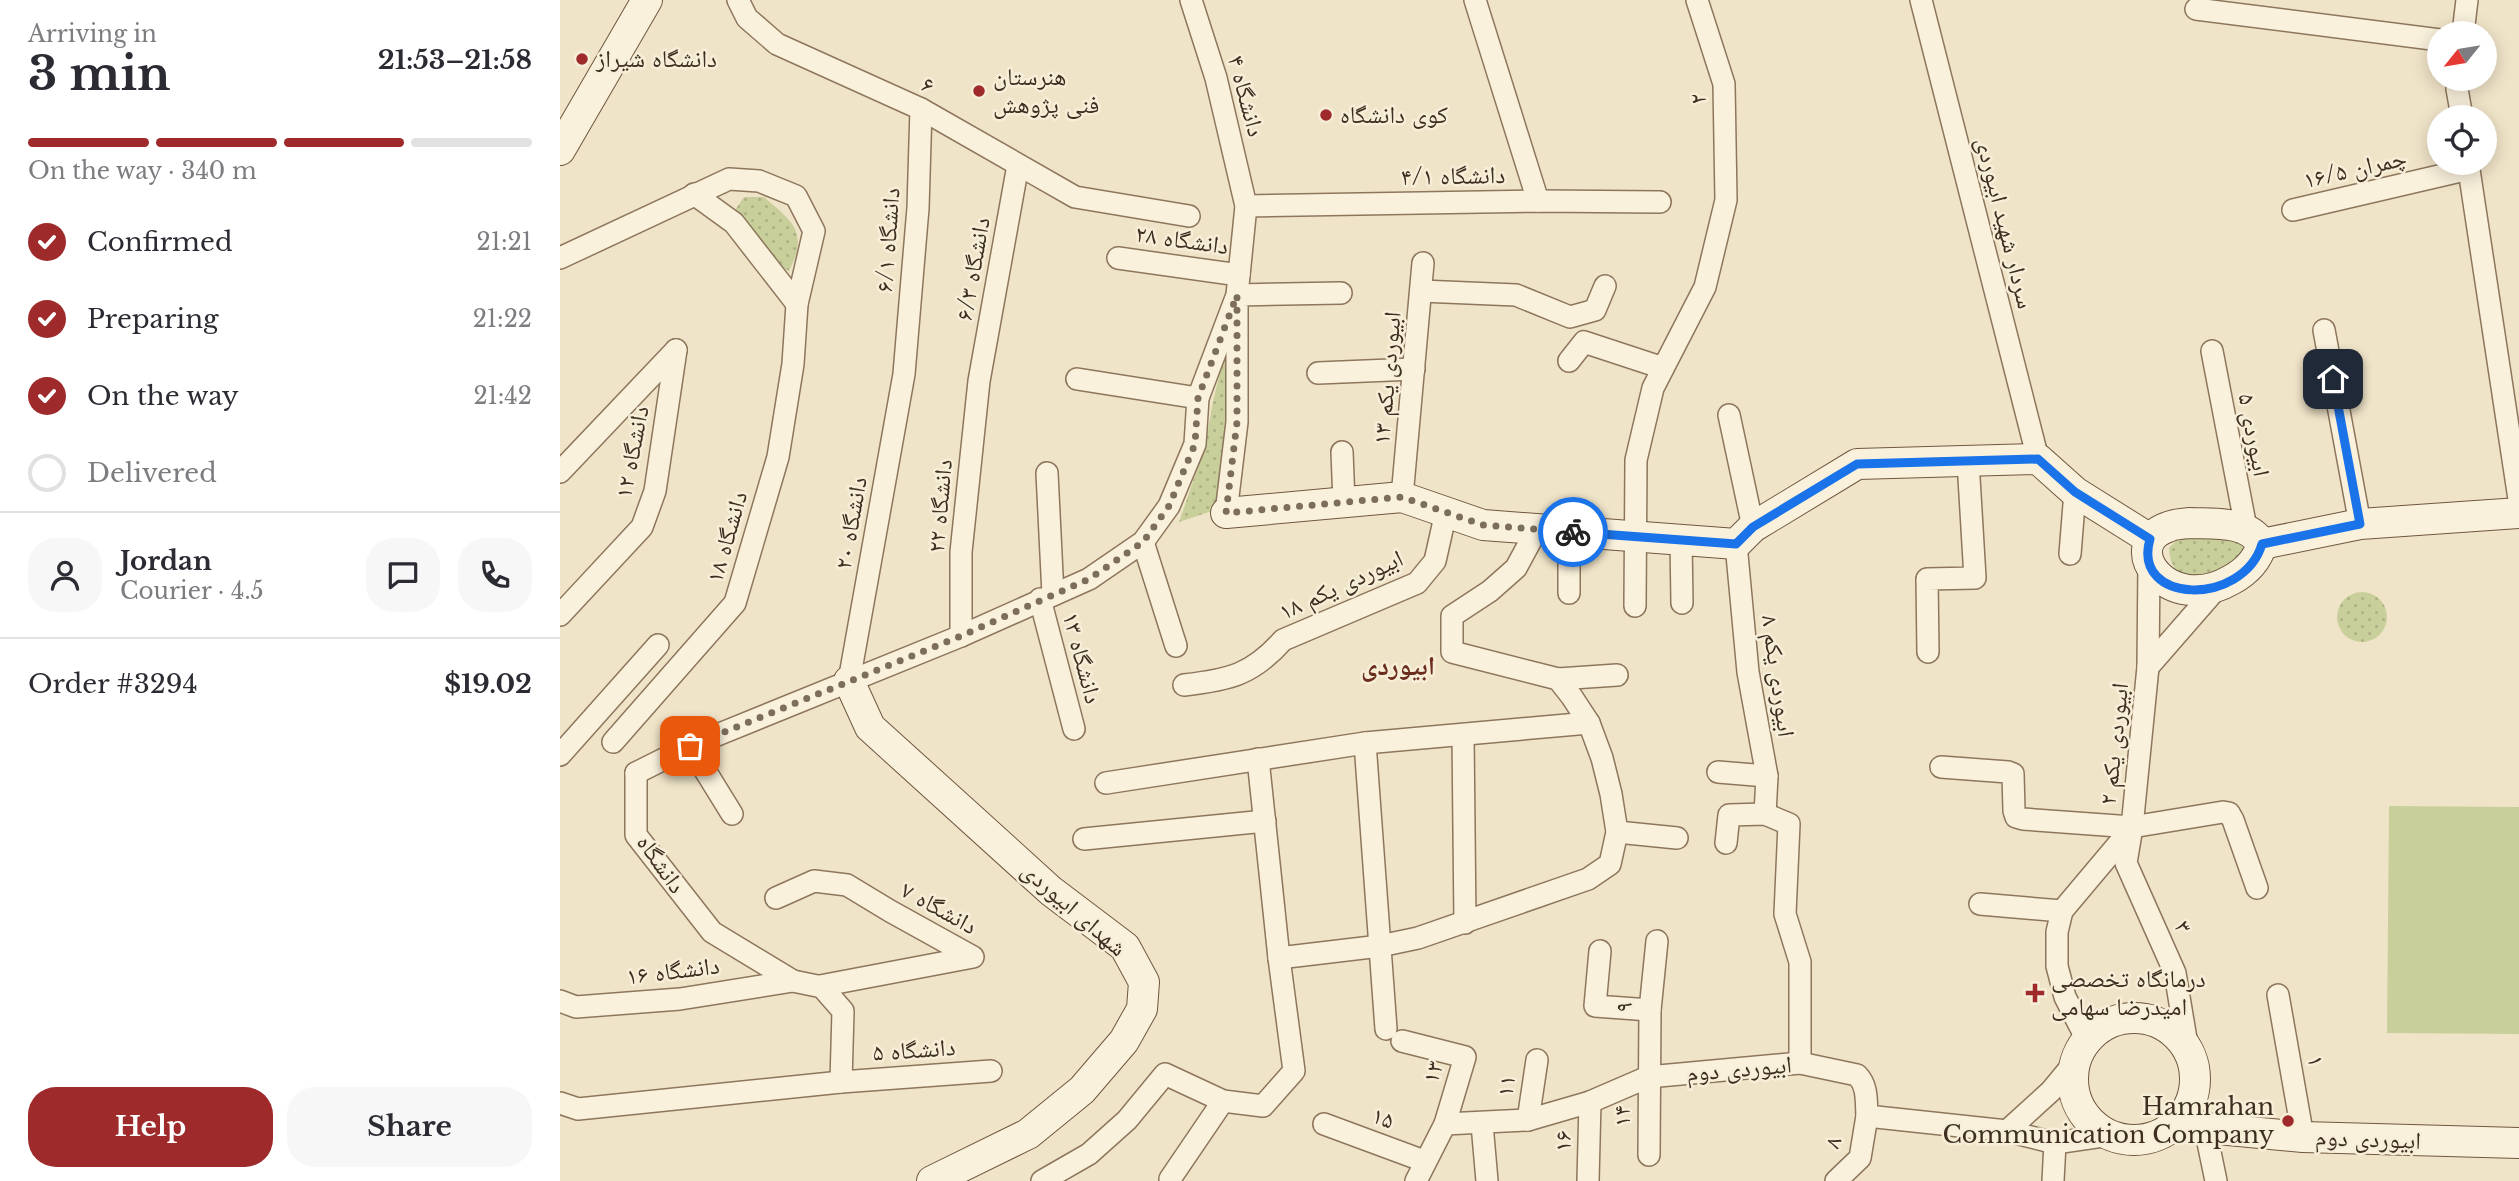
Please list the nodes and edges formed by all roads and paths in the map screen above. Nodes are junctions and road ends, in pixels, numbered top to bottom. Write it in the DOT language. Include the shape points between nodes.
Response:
graph roads {
  1 [pos="647,0"];
  2 [pos="738,0"];
  3 [pos="1191,0"];
  4 [pos="1696,0"];
  5 [pos="1921,0"];
  6 [pos="2468,0"];
  7 [pos="1473,3"];
  8 [pos="2196,9"];
  9 [pos="2465,21"];
  10 [pos="2427,38"];
  11 [pos="921,109"];
  12 [pos="560,150"];
  13 [pos="1018,165"];
  14 [pos="2433,175"];
  15 [pos="2470,175"];
  16 [pos="694,194"];
  17 [pos="1538,201"];
  18 [pos="1660,202"];
  19 [pos="1247,206"];
  20 [pos="2293,210"];
  21 [pos="1189,216"];
  22 [pos="560,258"];
  23 [pos="1118,258"];
  24 [pos="1423,263"];
  25 [pos="1238,285"];
  26 [pos="1605,286"];
  27 [pos="1421,291"];
  28 [pos="1341,293"];
  29 [pos="797,304"];
  30 [pos="2324,330"];
  31 [pos="2212,351"];
  32 [pos="1569,362"];
  33 [pos="1663,368"];
  34 [pos="1414,369"];
  35 [pos="1318,373"];
  36 [pos="904,374"];
  37 [pos="1077,379"];
  38 [pos="979,381"];
  39 [pos="1198,398"];
  40 [pos="1729,415"];
  41 [pos="1342,452"];
  42 [pos="2038,459"];
  43 [pos="1968,461"];
  44 [pos="560,472"];
  45 [pos="1047,473"];
  46 [pos="2075,492"];
  47 [pos="1402,497"];
  48 [pos="2519,499"];
  49 [pos="1343,502"];
  50 [pos="1447,512"];
  51 [pos="1226,513"];
  52 [pos="2519,513"];
  53 [pos="2360,524"];
  54 [pos="1537,528"];
  55 [pos="1569,531"];
  56 [pos="1634,536"];
  57 [pos="1744,536"];
  58 [pos="2254,536"];
  59 [pos="1681,540"];
  60 [pos="1143,542"];
  61 [pos="2149,550"];
  62 [pos="2070,554"];
  63 [pos="2216,589"];
  64 [pos="1569,593"];
  65 [pos="1046,597"];
  66 [pos="1682,603"];
  67 [pos="1635,606"];
  68 [pos="560,615"];
  69 [pos="961,636"];
  70 [pos="658,645"];
  71 [pos="1176,646"];
  72 [pos="1928,652"];
  73 [pos="2148,667"];
  74 [pos="1618,676"];
  75 [pos="1558,679"];
  76 [pos="849,681"];
  77 [pos="1184,685"];
  78 [pos="591,720"];
  79 [pos="1589,723"];
  80 [pos="1074,729"];
  81 [pos="1463,735"];
  82 [pos="613,742"];
  83 [pos="1365,743"];
  84 [pos="690,746"];
  85 [pos="560,755"];
  86 [pos="1258,759"];
  87 [pos="1941,767"];
  88 [pos="1718,772"];
  89 [pos="635,773"];
  90 [pos="1767,776"];
  91 [pos="1106,783"];
  92 [pos="732,814"];
  93 [pos="1765,814"];
  94 [pos="1265,821"];
  95 [pos="2132,827"];
  96 [pos="1617,832"];
  97 [pos="1677,838"];
  98 [pos="1084,839"];
  99 [pos="1726,843"];
  100 [pos="2258,888"];
  101 [pos="776,898"];
  102 [pos="1980,904"];
  103 [pos="2062,911"];
  104 [pos="1465,923"];
  105 [pos="1657,941"];
  106 [pos="1380,946"];
  107 [pos="1600,951"];
  108 [pos="1279,958"];
  109 [pos="793,981"];
  110 [pos="820,986"];
  111 [pos="2278,995"];
  112 [pos="560,1001"];
  113 [pos="1650,1010"];
  114 [pos="2081,1051"];
  115 [pos="2188,1051"];
  116 [pos="1536,1059"];
  117 [pos="1800,1063"];
  118 [pos="991,1071"];
  119 [pos="1648,1077"];
  120 [pos="841,1082"];
  121 [pos="1223,1101"];
  122 [pos="1590,1102"];
  123 [pos="560,1103"];
  124 [pos="1867,1116"];
  125 [pos="1528,1120"];
  126 [pos="1324,1124"];
  127 [pos="1445,1124"];
  128 [pos="1482,1124"];
  129 [pos="2189,1126"];
  130 [pos="2007,1130"];
  131 [pos="2110,1135"];
  132 [pos="2303,1137"];
  133 [pos="2055,1143"];
  134 [pos="2519,1143"];
  135 [pos="1649,1156"];
  136 [pos="1420,1171"];
  137 [pos="1170,1179"];
  138 [pos="932,1181"];
  139 [pos="1042,1181"];
  140 [pos="1487,1181"];
  141 [pos="1588,1181"];
  142 [pos="1837,1181"];
  143 [pos="2053,1181"];
  144 [pos="2216,1181"];
  1 -- 12 [label="street"];
  2 -- 11 [label="street, ۶" via="747,18 777,44"];
  3 -- 19 [label="street, ۴ دانشگاه" via="1216,78"];
  4 -- 33 [label="street, ۲" via="1724,84 1726,200 1705,287"];
  5 -- 42 [label="street, سردار شهید ابیوردی"];
  6 -- 9 [label="street"];
  7 -- 17 [label="street"];
  8 -- 10 [label="street"];
  11 -- 13 [label="street, ۶"];
  11 -- 36 [label="street, ۶/۱ دانشگاه"];
  13 -- 21 [label="street, ۶" via="1075,197"];
  13 -- 38 [label="street, ۶/۳ دانشگاه"];
  14 -- 20 [label="street, ۱۶/۵ چمران"];
  15 -- 48 [label="street"];
  16 -- 22 [label="street, ۱۸ دانشگاه"];
  16 -- 29 [label="street" via="734,223"];
  16 -- 29 [label="street, ۱۸ دانشگاه" via="729,179 760,181 796,196 814,231"];
  17 -- 18 [label="street, ۴/۱ دانشگاه"];
  17 -- 19 [label="street, ۴/۱ دانشگاه"];
  19 -- 25 [label="street"];
  23 -- 25 [label="street, ۲۸ دانشگاه"];
  24 -- 27 [label="street, ۱۳ ابیوردی یکم"];
  25 -- 28 [label="street, ۲۸ دانشگاه"];
  25 -- 39 [label="street"];
  25 -- 51 [label="street" via="1237,422"];
  26 -- 27 [label="street" via="1595,310 1570,317 1516,295"];
  27 -- 34 [label="street, ۱۳ ابیوردی یکم"];
  29 -- 82 [label="street, ۱۸ دانشگاه" via="778,457 735,603"];
  30 -- 53 [label="street"];
  31 -- 58 [label="street, ۵ ابیوردی"];
  32 -- 33 [label="street" via="1584,342"];
  33 -- 56 [label="street, ۲" via="1653,388 1636,460"];
  34 -- 35 [label="street"];
  34 -- 47 [label="street, ۱۳ ابیوردی یکم"];
  36 -- 76 [label="street, ۲۰ دانشگاه"];
  37 -- 39 [label="street"];
  38 -- 69 [label="street, ۲۲ دانشگاه" via="961,552"];
  39 -- 60 [label="street" via="1195,444 1169,506"];
  40 -- 57 [label="street, ۸ ابیوردی یکم"];
  41 -- 49 [label="street"];
  42 -- 43 [label="street"];
  42 -- 46 [label="street"];
  43 -- 57 [label="street" via="1857,464"];
  43 -- 72 [label="street" via="1975,578 1927,579"];
  44 -- 68 [label="street, ۱۲ دانشگاه" via="676,350 655,491 642,527"];
  45 -- 65 [label="street, ۱۳ دانشگاه"];
  46 -- 61 [label="street"];
  46 -- 62 [label="street"];
  47 -- 49 [label="street"];
  47 -- 50 [label="street"];
  49 -- 51 [label="street"];
  50 -- 54 [label="street" via="1483,525"];
  50 -- 77 [label="street, ۱۸ ابیوردی یکم" via="1434,561 1417,583 1283,640 1243,674"];
  52 -- 53 [label="street"];
  53 -- 58 [label="street"];
  54 -- 55 [label="street"];
  54 -- 75 [label="street" via="1516,568 1490,592 1452,616 1451,652"];
  55 -- 56 [label="street"];
  55 -- 64 [label="street"];
  56 -- 59 [label="street"];
  56 -- 67 [label="street, ۲"];
  57 -- 59 [label="street"];
  57 -- 90 [label="street, ۸ ابیوردی یکم" via="1739,673"];
  58 -- 61 [label="street" via="2189,523 2166,527"];
  58 -- 63 [label="street" via="2258,556"];
  59 -- 66 [label="street"];
  60 -- 65 [label="street" via="1089,579"];
  60 -- 71 [label="street"];
  61 -- 63 [label="street" via="2155,574 2171,587"];
  61 -- 73 [label="street, ۲ ابیوردی یکم"];
  63 -- 73 [label="street"];
  65 -- 69 [label="street"];
  65 -- 80 [label="street, ۱۳ دانشگاه"];
  69 -- 76 [label="street"];
  70 -- 78 [label="street"];
  73 -- 95 [label="street, ۲ ابیوردی یکم"];
  74 -- 75 [label="street"];
  75 -- 79 [label="street"];
  76 -- 84 [label="street"];
  76 -- 138 [label="street, شهدای ابیوردی" via="870,727 1051,891 1125,947 1143,982 1142,1009 1124,1041 1082,1090 1028,1134"];
  78 -- 82 [label="street"];
  78 -- 85 [label="street"];
  79 -- 81 [label="street"];
  79 -- 96 [label="street" via="1602,758"];
  81 -- 83 [label="street"];
  81 -- 104 [label="street"];
  82 -- 89 [label="street"];
  83 -- 86 [label="street"];
  83 -- 106 [label="street"];
  84 -- 89 [label="street"];
  84 -- 92 [label="street"];
  86 -- 91 [label="street"];
  86 -- 94 [label="street"];
  87 -- 95 [label="street" via="2013,774 2014,811 2023,819"];
  88 -- 90 [label="street"];
  89 -- 109 [label="street, دانشگاه" via="636,835 712,932"];
  90 -- 93 [label="street, ۸ ابیوردی یکم"];
  93 -- 99 [label="street" via="1729,815"];
  93 -- 117 [label="street" via="1789,824 1785,914 1800,961"];
  94 -- 98 [label="street"];
  94 -- 108 [label="street"];
  95 -- 100 [label="street" via="2229,813"];
  95 -- 103 [label="street"];
  95 -- 115 [label="street, ۳" via="2126,863 2175,973"];
  96 -- 97 [label="street"];
  96 -- 104 [label="street" via="1610,864 1588,879"];
  101 -- 110 [label="street, ۷ دانشگاه" via="814,881 847,885 973,957"];
  102 -- 103 [label="street"];
  103 -- 114 [label="street" via="2057,966"];
  104 -- 106 [label="street"];
  105 -- 113 [label="street, ۹"];
  106 -- 108 [label="street"];
  106 -- 127 [label="street, ۱۳" via="1394,1035 1465,1057"];
  107 -- 113 [label="street" via="1595,1006"];
  108 -- 121 [label="street" via="1294,1071 1263,1106"];
  109 -- 110 [label="street, دانشگاه"];
  109 -- 112 [label="street, ۱۶ دانشگاه" via="680,999 576,1007"];
  110 -- 120 [label="street" via="843,1011"];
  111 -- 132 [label="street, ۱"];
  113 -- 119 [label="street, ۹"];
  114 -- 115 [label="street" via="2108,1024 2134,1018 2171,1031"];
  114 -- 130 [label="street" via="2051,1091"];
  114 -- 131 [label="street" via="2073,1077 2079,1105 2087,1118"];
  115 -- 129 [label="street" via="2195,1077 2184,1115"];
  116 -- 125 [label="street, ۱۱"];
  117 -- 119 [label="street, ابیوردی دوم"];
  117 -- 124 [label="street, ابیوردی دوم" via="1857,1075 1865,1089"];
  118 -- 120 [label="street, ۵ دانشگاه"];
  119 -- 122 [label="street, ابیوردی دوم"];
  119 -- 135 [label="street, ۱۴"];
  120 -- 123 [label="street" via="578,1109"];
  121 -- 137 [label="street"];
  121 -- 139 [label="street" via="1165,1074 1126,1120 1088,1154"];
  122 -- 125 [label="street, ابیوردی دوم"];
  122 -- 141 [label="street, ۱۶"];
  124 -- 130 [label="street"];
  124 -- 142 [label="street, ۸" via="1860,1158"];
  125 -- 128 [label="street, ابیوردی دوم"];
  126 -- 136 [label="street, ۱۵"];
  127 -- 128 [label="street, ابیوردی دوم"];
  127 -- 136 [label="street"];
  128 -- 140 [label="street"];
  129 -- 131 [label="street" via="2144,1140"];
  129 -- 132 [label="street, ابیوردی دوم"];
  129 -- 144 [label="street"];
  130 -- 133 [label="street"];
  131 -- 133 [label="street"];
  132 -- 134 [label="street, ابیوردی دوم"];
  133 -- 143 [label="street"];
}
